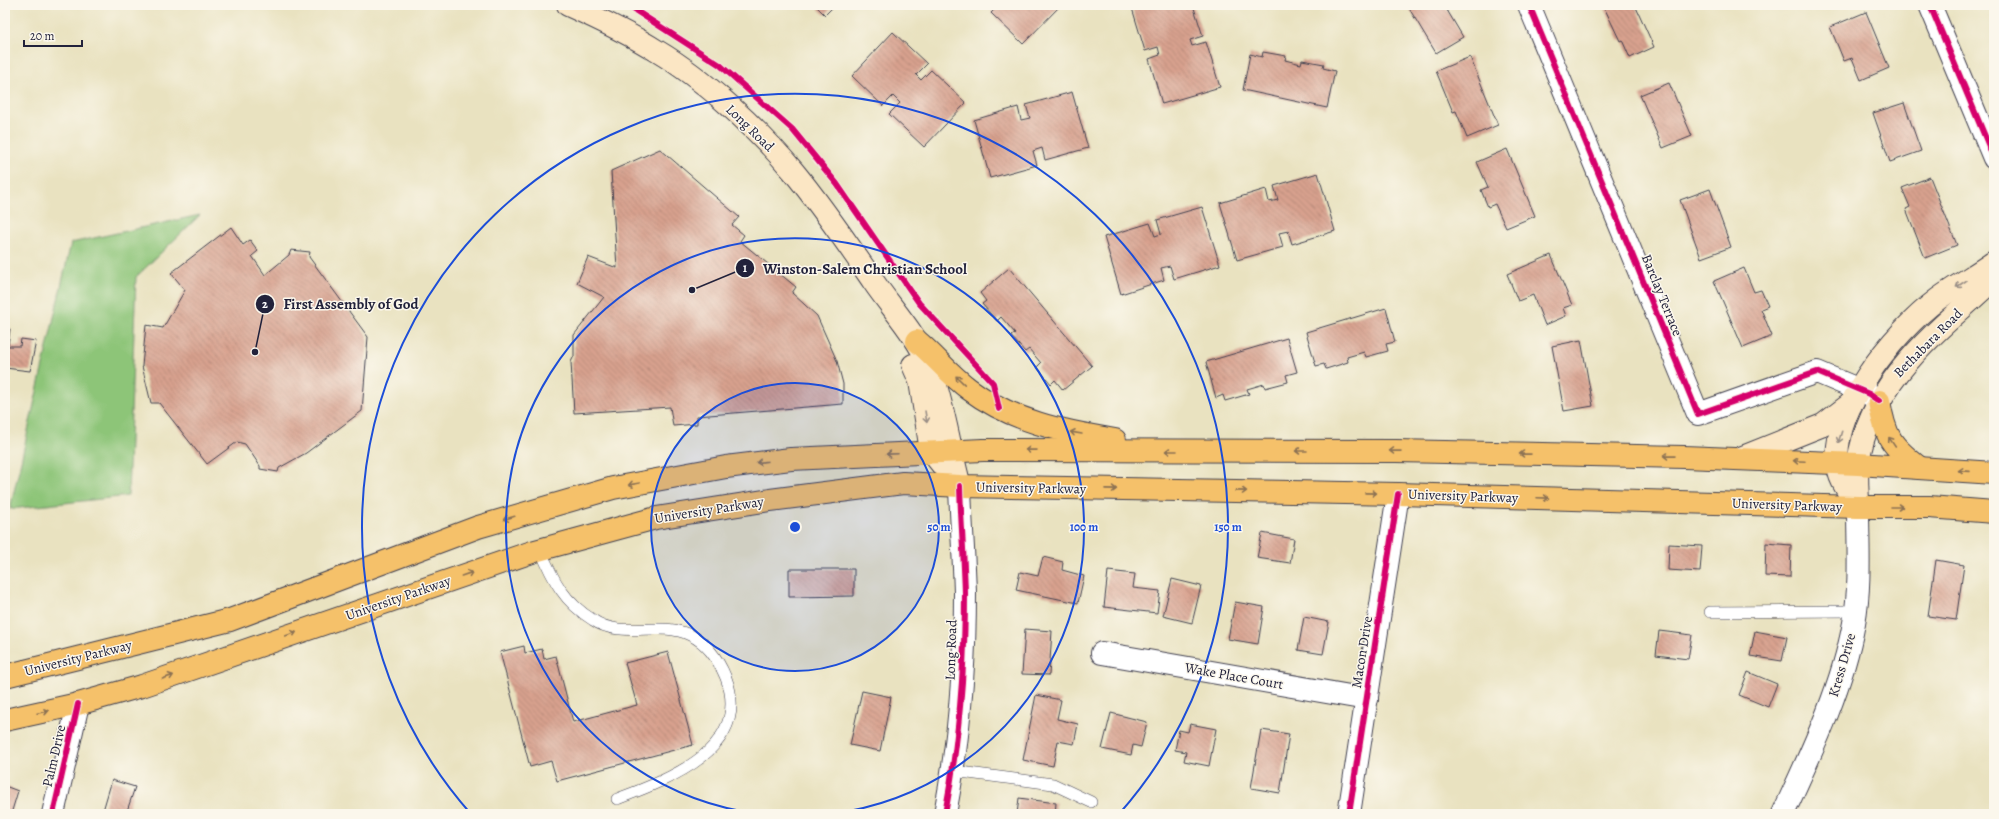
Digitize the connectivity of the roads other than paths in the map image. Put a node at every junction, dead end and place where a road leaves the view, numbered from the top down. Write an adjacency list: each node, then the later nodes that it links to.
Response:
1 (568, 5): 7 (main road, Long Road)
2 (1529, 5): 9 (street, Barclay Terrace)
3 (1930, 5): 4 (street)
4 (1994, 158)
5 (1994, 262): 9 (main road, Bethabara Road, one-way to 9)
6 (1994, 279): 10 (main road, Bethabara Road)
7 (888, 301): 8 (main road, Long Road); 11 (main road, Long Road, one-way to 11)
8 (917, 341): 11 (main road, Long Road); 12 (main road, one-way to 8)
9 (1856, 395): 10 (street, Barclay Terrace); 13 (main road); 14 (main road, Bethabara Road, one-way to 14)
10 (1879, 401): 14 (main road, Bethabara Road); 15 (main road, one-way to 10)
11 (941, 451): 12 (main road, University Parkway, one-way to 11); 17 (main road); 25 (main road, University Parkway, one-way to 25)
12 (1140, 451): 13 (main road, University Parkway, one-way to 12)
13 (1738, 459): 14 (main road, University Parkway, one-way to 13)
14 (1848, 464): 15 (main road, University Parkway); 19 (main road, Bethabara Road)
15 (1920, 468): 16 (main road, University Parkway, one-way to 15)
16 (1994, 473)
17 (960, 486): 18 (main road, University Parkway, one-way to 18); 21 (main road, University Parkway); 29 (street, Long Road)
18 (1398, 494): 19 (main road, University Parkway, one-way to 19); 26 (street, Macon Drive)
19 (1858, 507): 20 (main road, University Parkway, one-way to 20); 22 (street, Kress Drive)
20 (1994, 512)
21 (540, 549): 27 (main road, University Parkway, one-way to 21); 30 (lane)
22 (1855, 611): 23 (lane); 35 (street, Kress Drive)
23 (1710, 612)
24 (1102, 653): 26 (street, Wake Place Court)
25 (5, 676)
26 (1367, 699): 34 (street, Macon Drive)
27 (78, 704): 28 (main road, University Parkway, one-way to 27); 32 (street, Palm Drive)
28 (5, 720)
29 (953, 771): 31 (lane); 33 (street, Long Road)
30 (617, 799)
31 (1091, 802)
32 (53, 814)
33 (945, 814)
34 (1349, 814)
35 (1784, 814)

